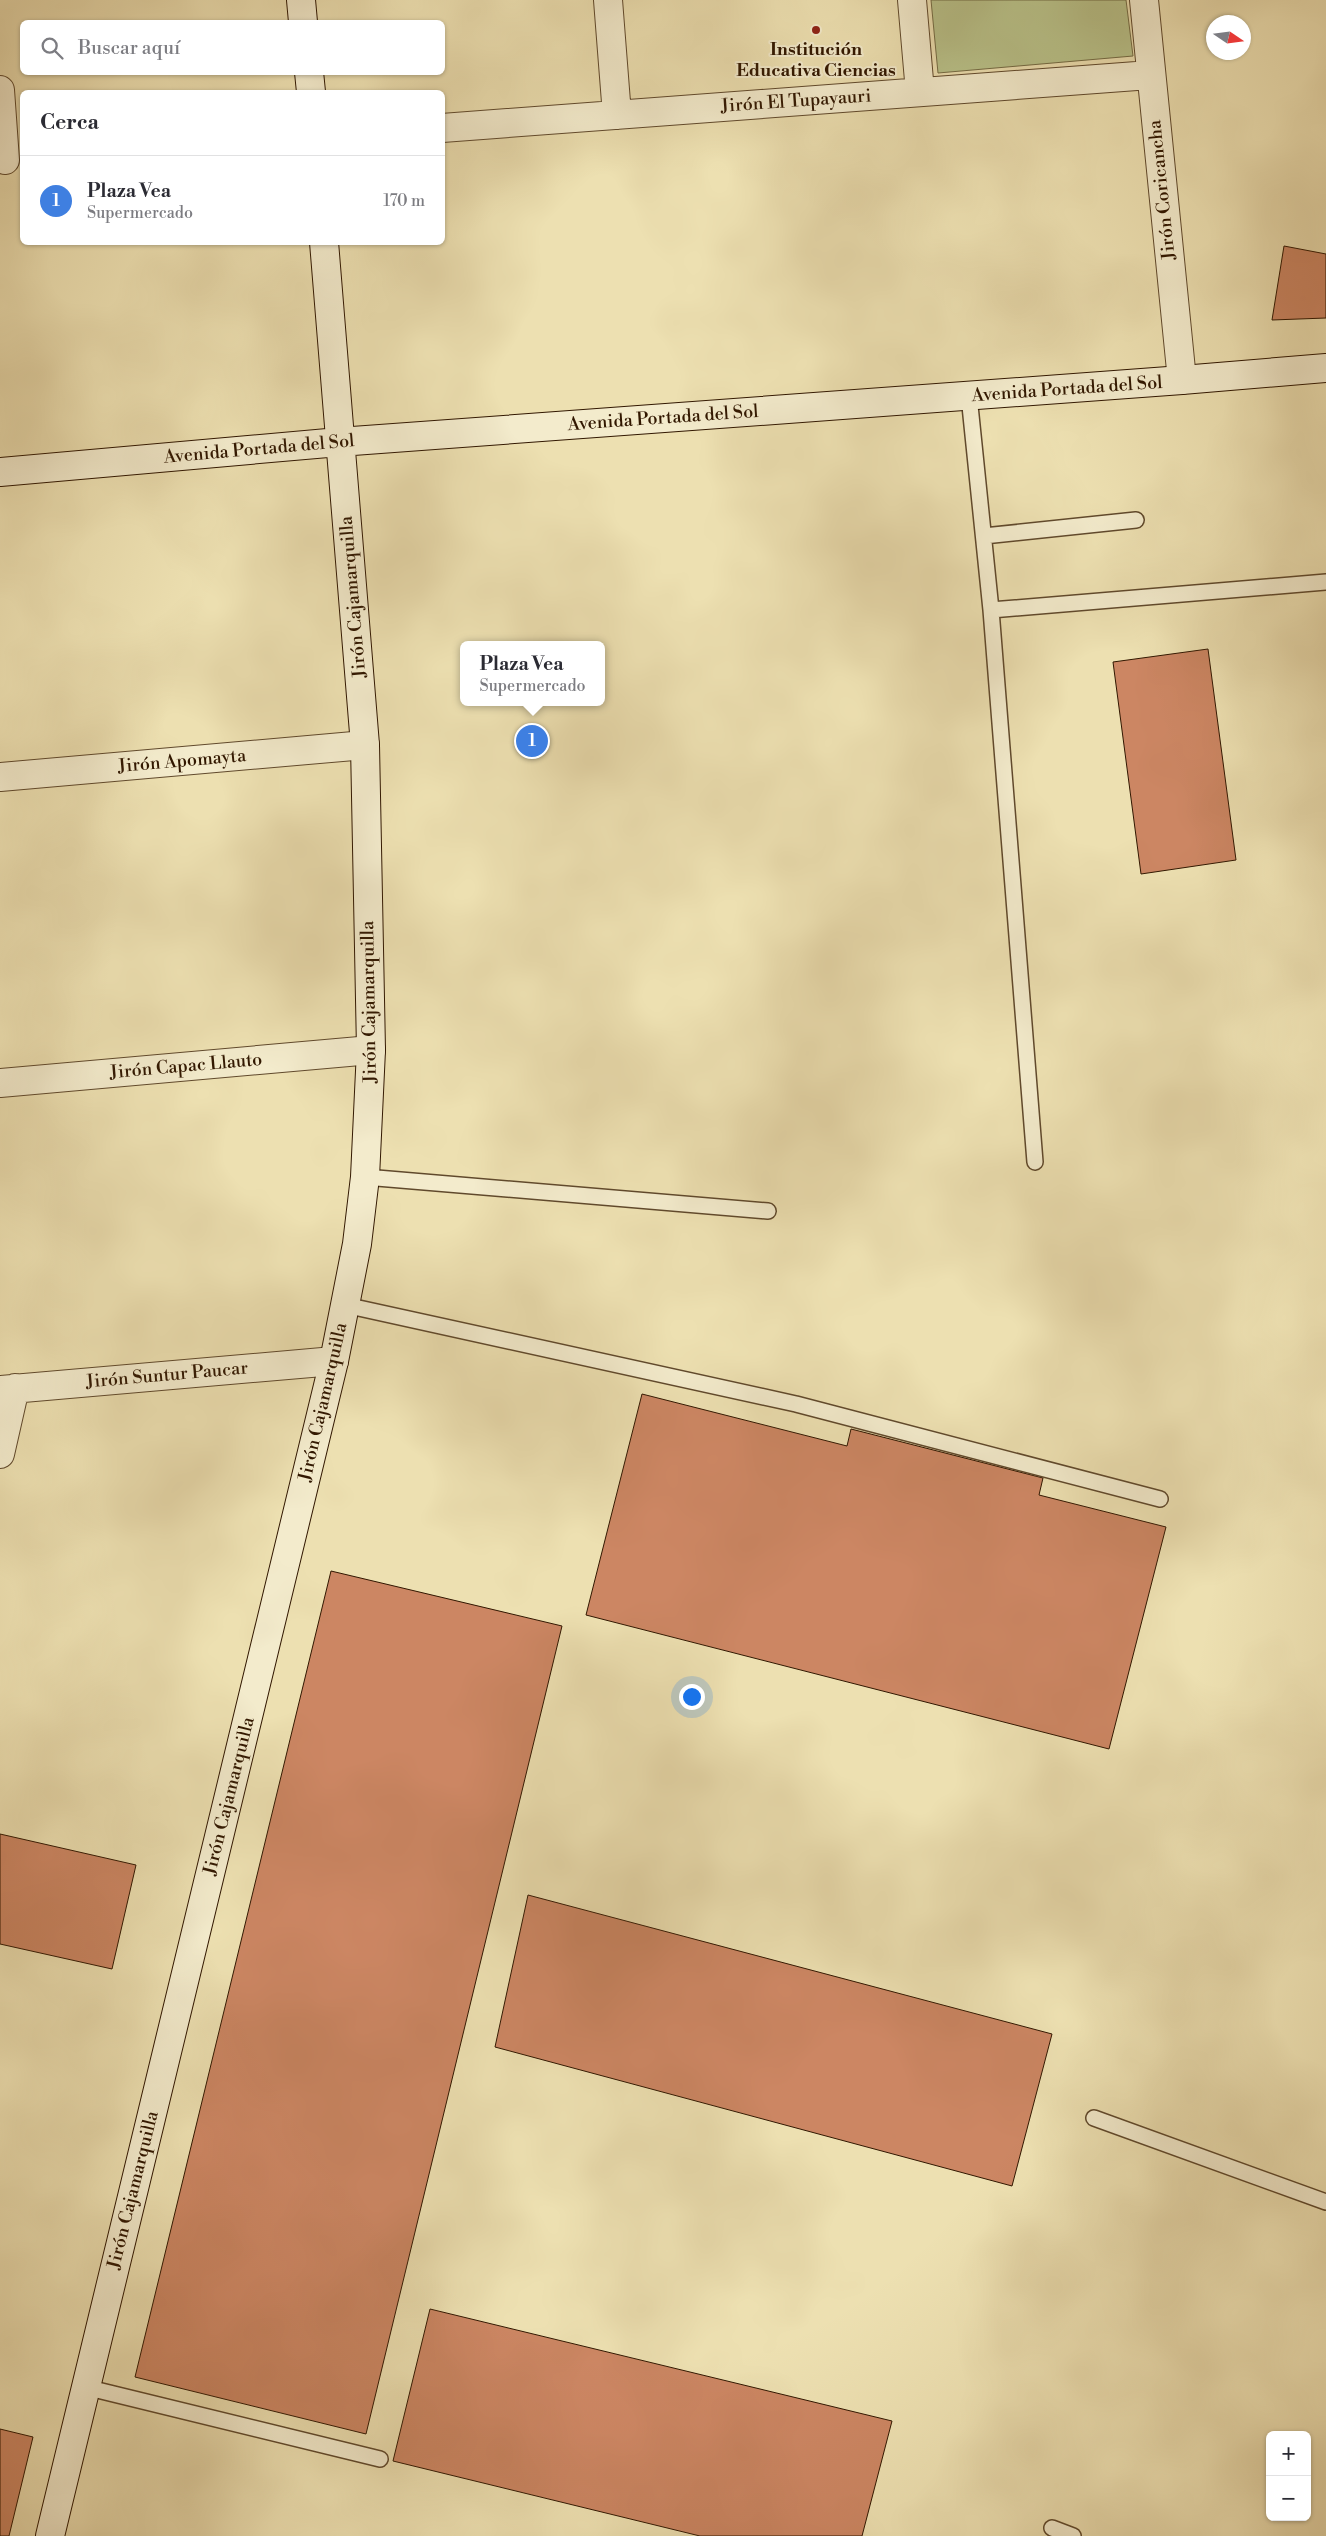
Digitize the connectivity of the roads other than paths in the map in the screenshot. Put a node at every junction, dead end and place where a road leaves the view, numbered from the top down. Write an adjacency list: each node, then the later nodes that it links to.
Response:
1 (301, 0): 5 (street)
2 (608, 0): 11 (street)
3 (912, 0): 10 (street)
4 (1144, 0): 7 (street, Jirón Coricancha)
5 (303, 20)
6 (309, 75): 9 (street)
7 (1150, 75): 10 (street, Jirón El Tupayauri); 16 (street, Jirón Coricancha)
8 (0, 90): 13 (street)
9 (311, 90)
10 (920, 92): 11 (street, Jirón El Tupayauri)
11 (617, 115): 12 (street, Jirón El Tupayauri)
12 (445, 128)
13 (9, 160)
14 (324, 245): 18 (street, Jirón Cajamarquilla)
15 (1326, 368): 16 (street, Avenida Portada del Sol)
16 (1182, 380): 17 (street, Avenida Portada del Sol)
17 (969, 396): 18 (street, Avenida Portada del Sol); 21 (lane)
18 (339, 442): 19 (street, Avenida Portada del Sol); 24 (street, Jirón Cajamarquilla)
19 (0, 472)
20 (1136, 520): 21 (lane)
21 (984, 536): 23 (lane)
22 (1326, 582): 23 (lane)
23 (991, 610): 28 (lane)
24 (365, 745): 25 (street, Jirón Apomayta); 26 (street, Jirón Cajamarquilla)
25 (0, 777)
26 (372, 1050): 27 (street, Jirón Capac Llauto); 29 (street, Jirón Cajamarquilla)
27 (0, 1083)
28 (1035, 1162)
29 (365, 1177): 30 (lane); 31 (street, Jirón Cajamarquilla)
30 (768, 1211)
31 (345, 1305): 32 (street, Jirón Cajamarquilla); 35 (lane)
32 (334, 1361): 33 (street, Jirón Suntur Paucar); 38 (street, Jirón Cajamarquilla)
33 (8, 1389): 34 (street)
34 (0, 1454)
35 (1160, 1499)
36 (1094, 2118): 37 (lane)
37 (1326, 2202)
38 (85, 2387): 39 (lane); 41 (street, Jirón Cajamarquilla)
39 (380, 2459)
40 (1052, 2528): 42 (lane)
41 (50, 2536)
42 (1073, 2536)

